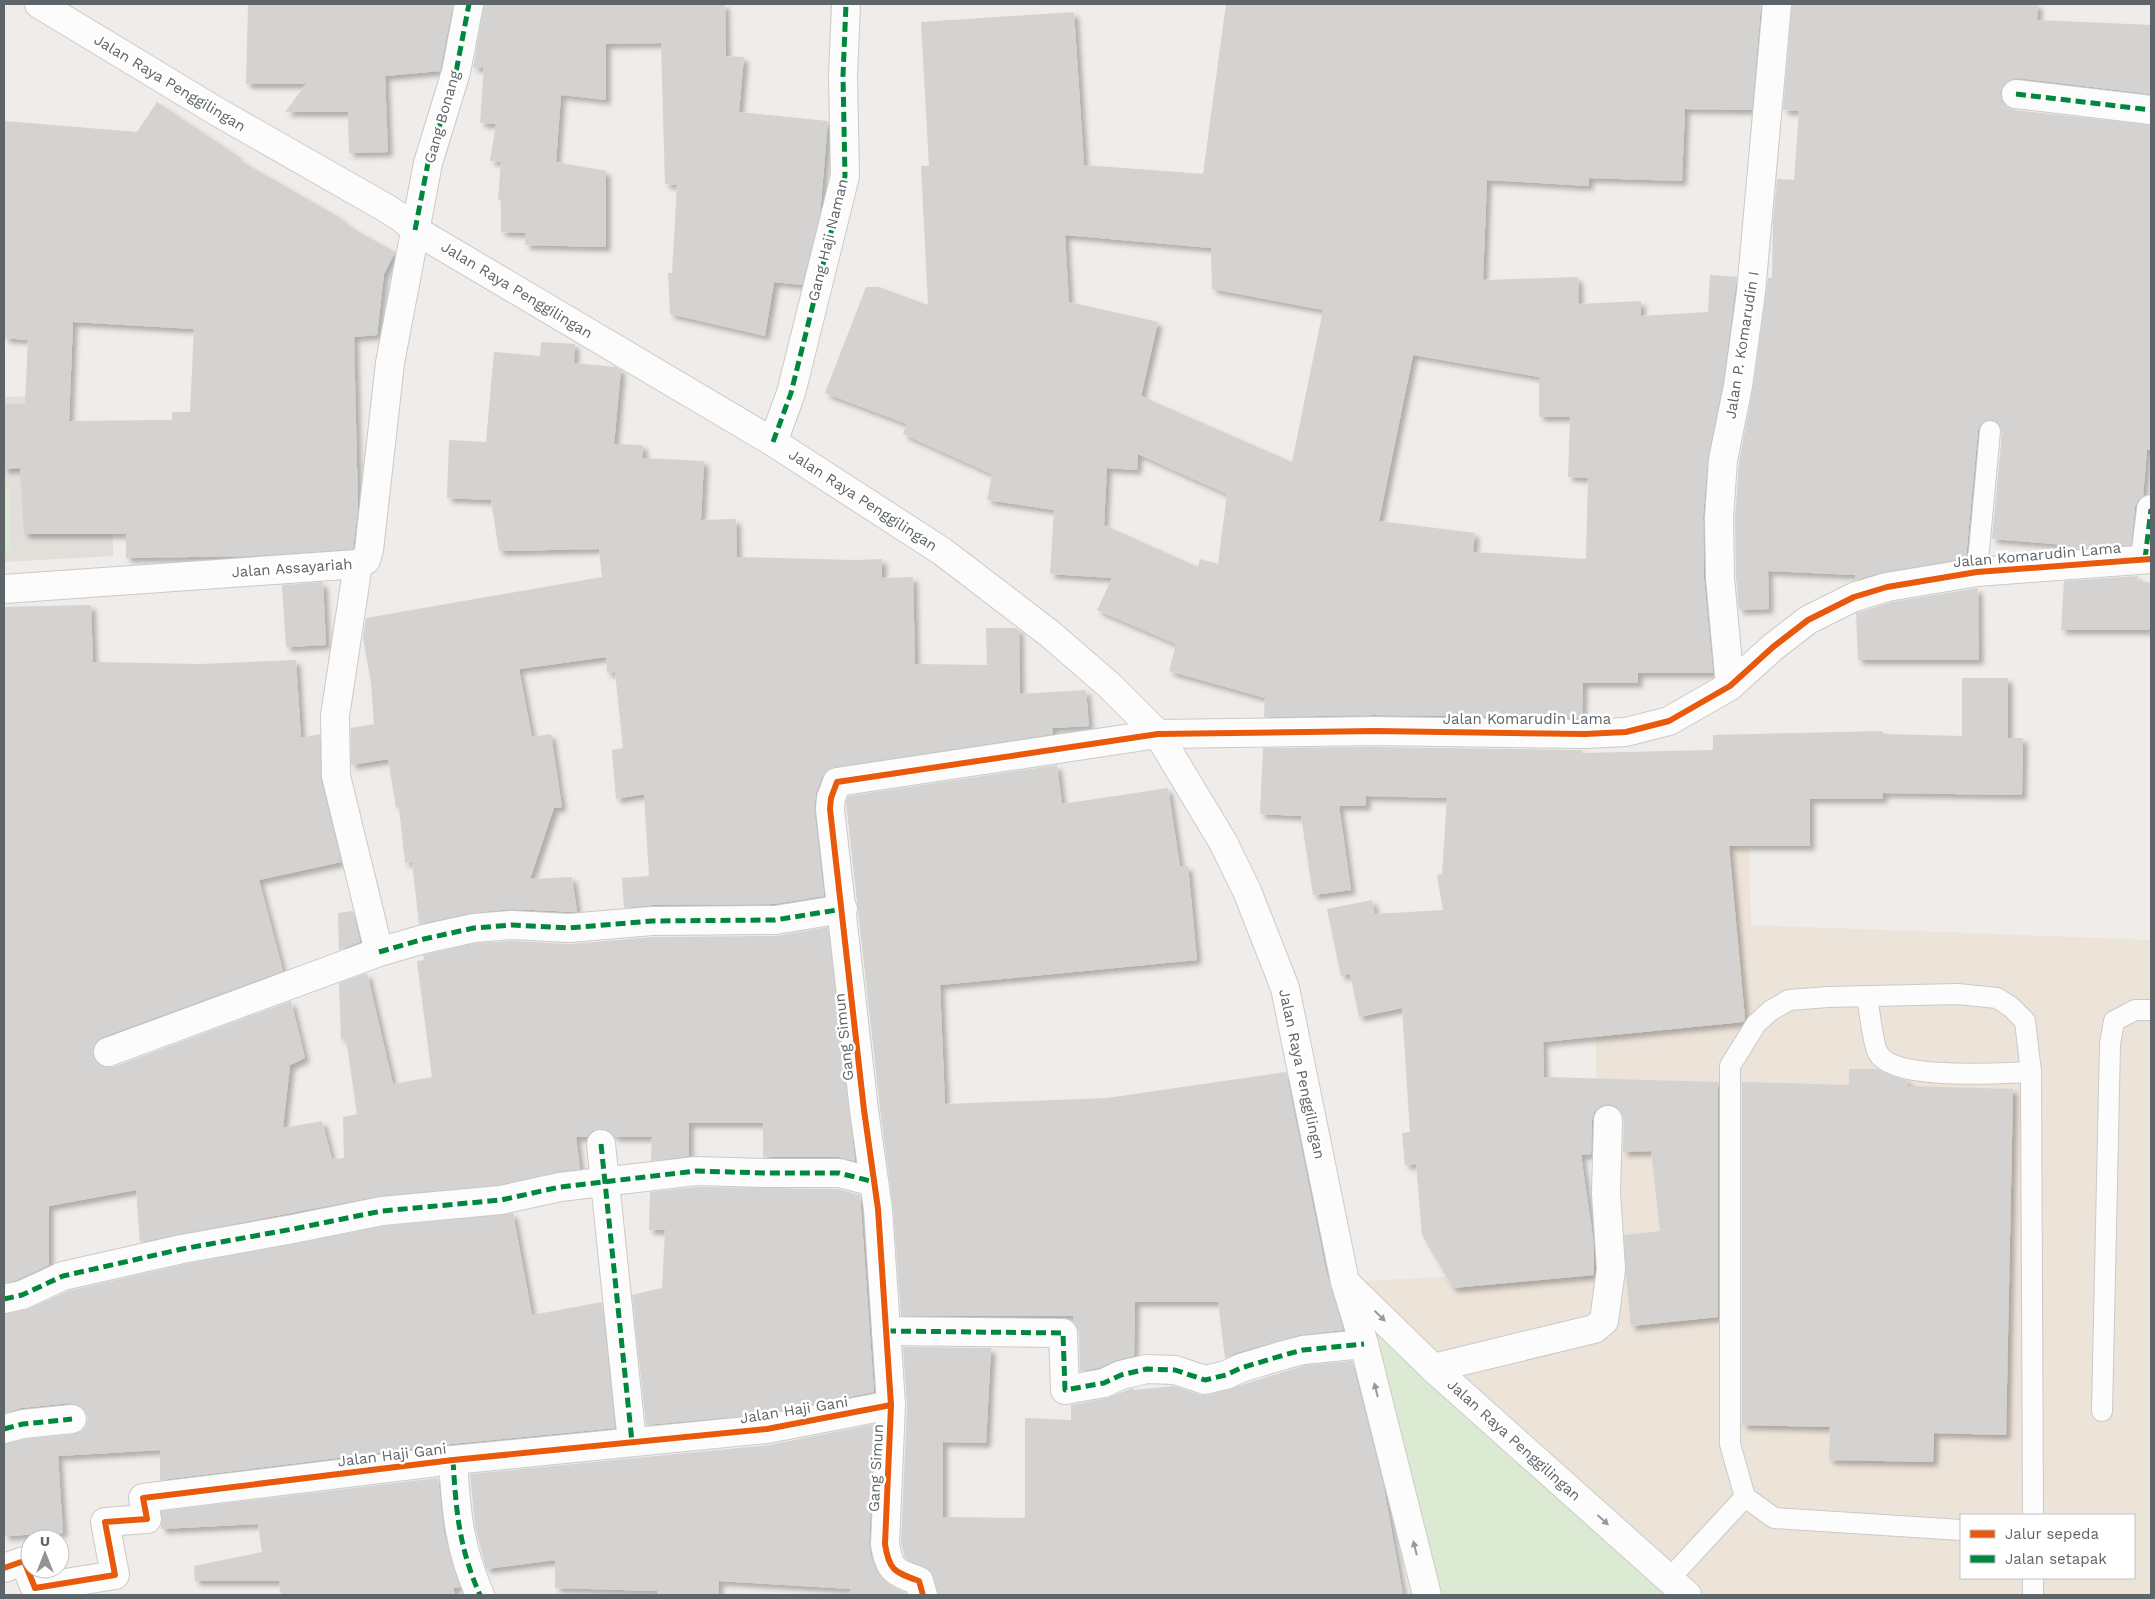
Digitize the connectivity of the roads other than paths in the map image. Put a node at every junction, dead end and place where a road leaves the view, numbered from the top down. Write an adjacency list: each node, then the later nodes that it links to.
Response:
1 (40, 4): 7 (street, Jalan Raya Penggilingan)
2 (469, 4): 7 (street, Gang Bonang)
3 (846, 4): 9 (street, Gang Haji Naman)
4 (1776, 4): 15 (street, Jalan P. Komarudin I)
5 (2016, 94): 6 (street)
6 (2151, 110)
7 (415, 230): 9 (street, Jalan Raya Penggilingan); 12 (street, Jalan Assayariah)
8 (1990, 431): 13 (lane)
9 (773, 442): 16 (street, Jalan Raya Penggilingan)
10 (2151, 509): 11 (street)
11 (2148, 558): 13 (street, Jalan Komarudin Lama)
12 (358, 564): 14 (street, Jalan Assayariah); 18 (street)
13 (1977, 572): 15 (street, Jalan Komarudin Lama)
14 (4, 588)
15 (1730, 686): 16 (street, Jalan Komarudin Lama)
16 (1158, 734): 17 (street, Gang Simun); 27 (street, Jalan Raya Penggilingan)
17 (843, 909): 18 (street); 26 (street, Gang Simun)
18 (379, 952): 21 (street)
19 (1867, 996): 22 (lane); 22 (lane); 38 (lane)
20 (2151, 1010): 33 (lane)
21 (108, 1052)
22 (2031, 1072): 39 (lane)
23 (1608, 1120): 31 (street)
24 (601, 1144): 25 (street)
25 (604, 1182): 26 (street); 28 (street); 36 (street)
26 (874, 1182): 29 (street, Gang Simun)
27 (1345, 1282): 30 (street, Jalan Raya Penggilingan); 31 (street, Jalan Raya Penggilingan, one-way to 31)
28 (4, 1298)
29 (886, 1331): 30 (street); 32 (street, Gang Simun)
30 (1364, 1344): 46 (street, Jalan Raya Penggilingan, one-way to 30)
31 (1433, 1368): 43 (street, Jalan Raya Penggilingan, one-way to 43)
32 (891, 1405): 36 (street, Jalan Haji Gani); 45 (street, Gang Simun)
33 (2102, 1411)
34 (72, 1420): 35 (street)
35 (4, 1429)
36 (632, 1442): 37 (street, Jalan Haji Gani)
37 (453, 1460): 41 (street, Jalan Haji Gani); 44 (street)
38 (1745, 1498): 40 (lane); 43 (lane)
39 (2033, 1514)
40 (1960, 1530)
41 (4, 1568)
42 (2033, 1579): 47 (lane)
43 (1678, 1587)
44 (480, 1595)
45 (923, 1595)
46 (1427, 1595)
47 (2033, 1595)

